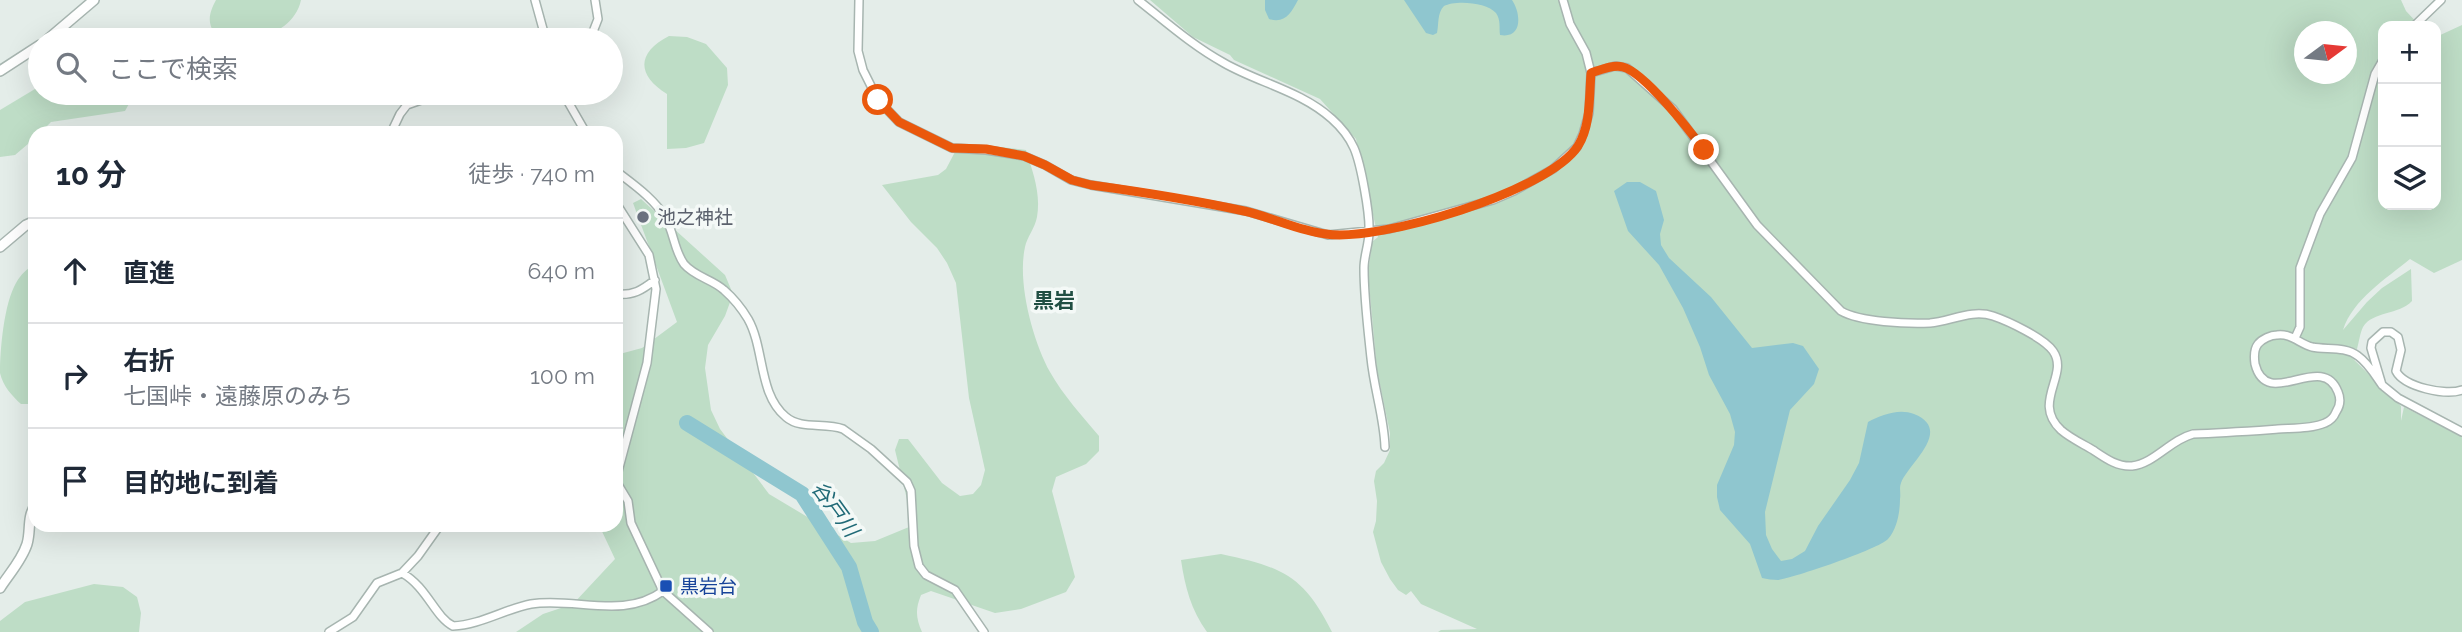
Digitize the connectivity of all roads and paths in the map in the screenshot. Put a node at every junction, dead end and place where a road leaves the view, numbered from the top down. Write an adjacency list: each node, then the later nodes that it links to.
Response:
1 (94, 0): 9 (street)
2 (535, 0): 10 (street)
3 (595, 0): 11 (street)
4 (859, 0): 23 (street)
5 (1139, 0): 23 (street)
6 (1563, 0): 15 (street)
7 (2441, 0): 8 (street)
8 (2419, 21)
9 (61, 28)
10 (542, 28)
11 (594, 28)
12 (28, 53): 14 (street)
13 (2378, 69): 27 (street)
14 (0, 71)
15 (1591, 73): 23 (street); 27 (street)
16 (407, 105): 18 (street)
17 (571, 105): 19 (street)
18 (394, 126)
19 (582, 126)
20 (623, 176): 41 (street)
21 (623, 214): 25 (street)
22 (28, 224): 24 (street)
23 (1369, 232): 31 (street)
24 (0, 247)
25 (655, 280): 26 (street); 32 (street)
26 (623, 295)
27 (2295, 338): 28 (street)
28 (2382, 385): 29 (street); 30 (street)
29 (2462, 390)
30 (2462, 432)
31 (1385, 447)
32 (623, 454)
33 (623, 492): 38 (street)
34 (29, 532): 37 (street)
35 (435, 532): 36 (street)
36 (402, 573): 38 (street); 39 (street)
37 (0, 588)
38 (663, 592): 40 (street)
39 (329, 632)
40 (709, 632)
41 (984, 632)

